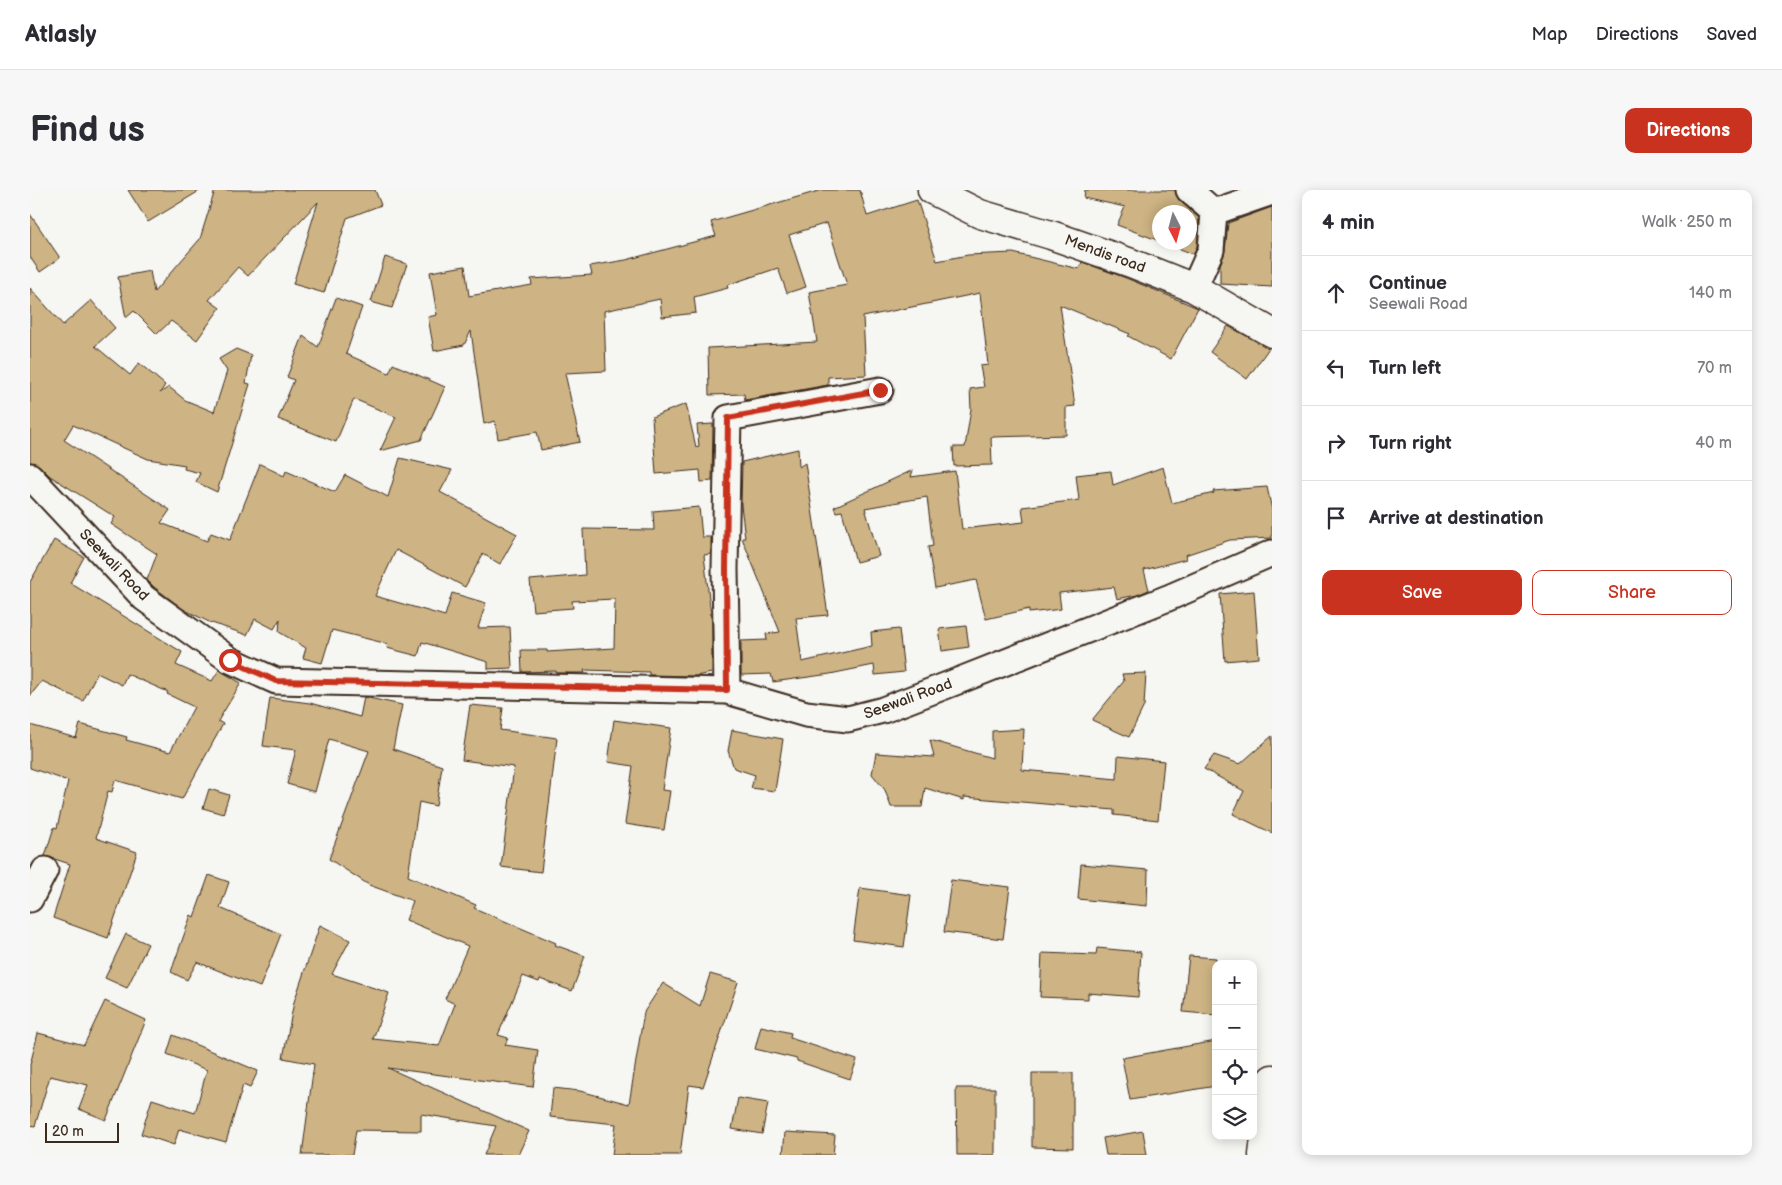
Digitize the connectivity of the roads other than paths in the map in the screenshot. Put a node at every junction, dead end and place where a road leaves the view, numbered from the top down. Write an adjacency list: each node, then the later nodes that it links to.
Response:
1 (932, 190): 5 (street, Mendis road)
2 (1189, 190): 4 (street)
3 (1272, 192): 4 (street)
4 (1214, 212): 5 (street)
5 (1194, 288): 6 (street, Mendis road)
6 (1272, 333)
7 (880, 390): 10 (street)
8 (30, 476): 10 (street, Seewali Road)
9 (1272, 553): 10 (street, Seewali Road)
10 (727, 690)
11 (45, 870): 12 (street)
12 (30, 898)
13 (1272, 1078): 14 (street)
14 (1263, 1155)

